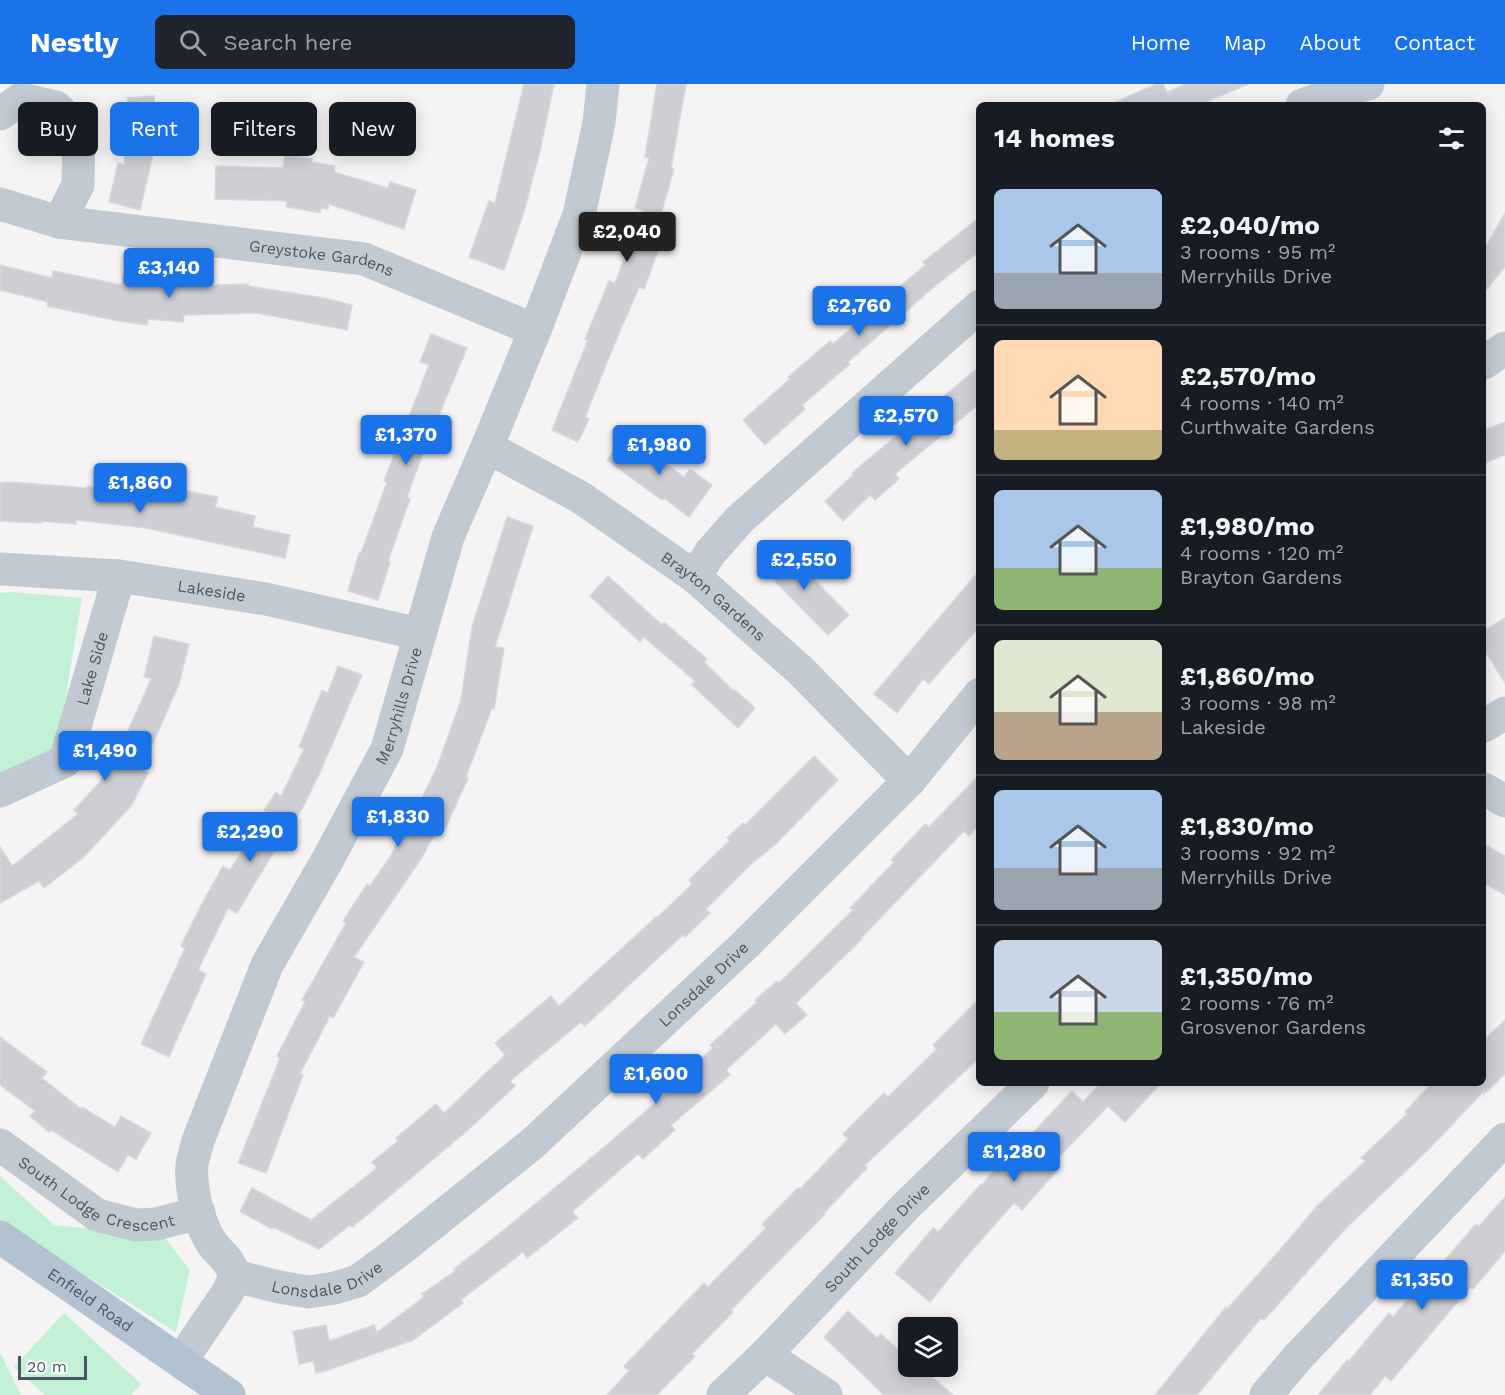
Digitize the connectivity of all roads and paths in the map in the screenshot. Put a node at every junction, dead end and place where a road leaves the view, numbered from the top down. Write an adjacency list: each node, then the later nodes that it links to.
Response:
1 (603, 84): 8 (street, Merryhills Drive)
2 (1368, 84): 3 (street)
3 (1310, 102)
4 (0, 114): 6 (street)
5 (0, 204): 6 (street, Greystoke Gardens)
6 (59, 222): 8 (street, Greystoke Gardens)
7 (976, 309): 14 (street)
8 (535, 330): 11 (street, Merryhills Drive)
9 (1505, 348): 10 (street)
10 (1486, 362)
11 (487, 447): 14 (street, Brayton Gardens); 15 (street, Merryhills Drive)
12 (0, 569): 13 (street, Lakeside)
13 (119, 576): 15 (street, Lakeside); 21 (street, Lake Side)
14 (695, 577): 19 (street, Brayton Gardens)
15 (420, 634): 26 (street, Merryhills Drive)
16 (976, 699): 19 (street, Lonsdale Drive)
17 (1505, 713): 18 (street)
18 (1486, 725)
19 (909, 781): 28 (street, Lonsdale Drive)
20 (1486, 790): 22 (street)
21 (0, 791)
22 (1505, 801)
23 (1030, 1086): 29 (street, South Lodge Drive)
24 (1505, 1139): 34 (street)
25 (0, 1145): 26 (street, South Lodge Crescent)
26 (199, 1213): 28 (street, Merryhills Drive)
27 (0, 1238): 30 (main road, Enfield Road)
28 (235, 1276): 30 (street)
29 (765, 1355): 32 (street, South Lodge Drive); 33 (street)
30 (181, 1361): 31 (main road, Enfield Road)
31 (229, 1395)
32 (723, 1395)
33 (826, 1395)
34 (1266, 1395)

